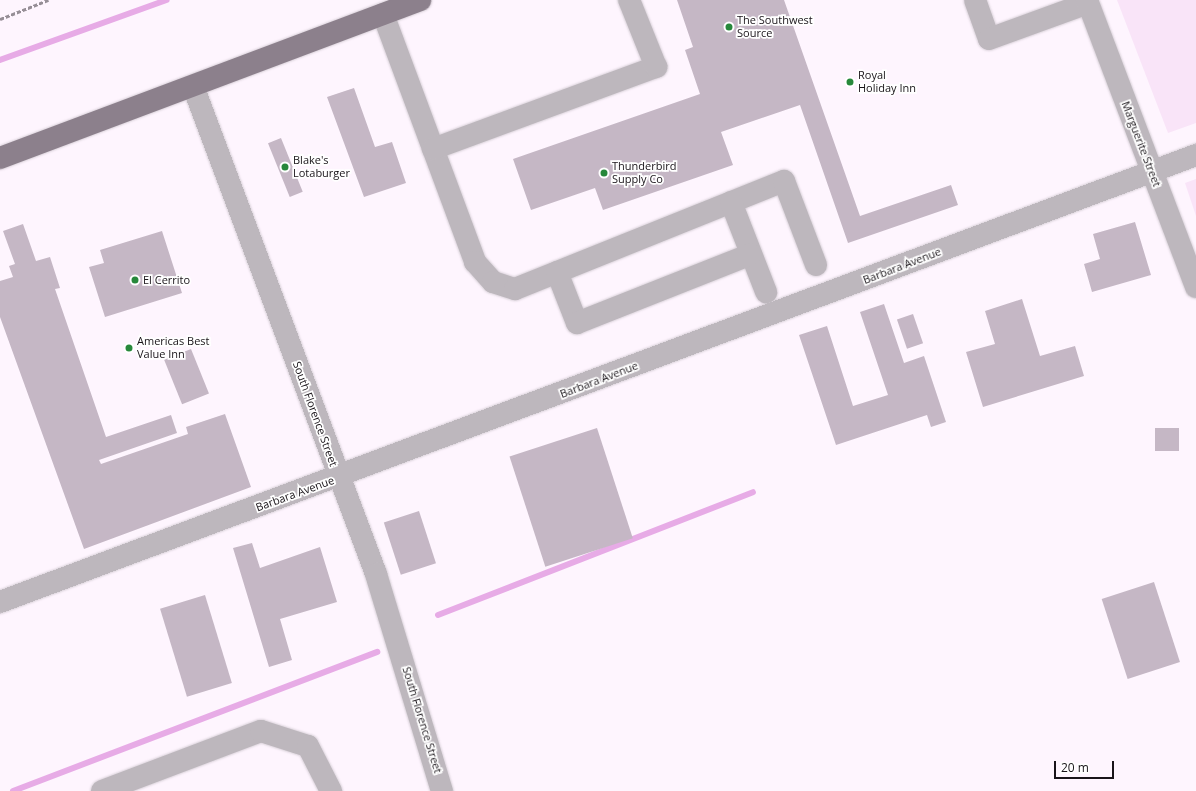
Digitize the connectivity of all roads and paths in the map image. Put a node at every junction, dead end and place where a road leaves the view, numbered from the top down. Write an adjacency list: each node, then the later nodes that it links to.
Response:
1 (48, 0): 7 (path)
2 (420, 0): 6 (main road)
3 (629, 0): 9 (street)
4 (976, 0): 5 (street)
5 (1087, 1): 12 (street, Marguerite Street)
6 (383, 14): 8 (main road); 9 (street)
7 (0, 19)
8 (193, 86): 11 (main road); 20 (street, South Florence Street)
9 (433, 149): 17 (street)
10 (1196, 155): 12 (street, Barbara Avenue)
11 (0, 158)
12 (1151, 171): 15 (street, Marguerite Street); 20 (street, Barbara Avenue)
13 (731, 202): 14 (street); 16 (street); 17 (street)
14 (751, 254): 17 (street); 19 (street)
15 (1190, 256): 18 (street, Marguerite Street)
16 (816, 265)
17 (557, 272)
18 (1196, 287)
19 (766, 292)
20 (339, 478): 21 (street, Barbara Avenue); 24 (street, South Florence Street)
21 (0, 602)
22 (102, 791): 23 (street)
23 (331, 791)
24 (442, 791)

